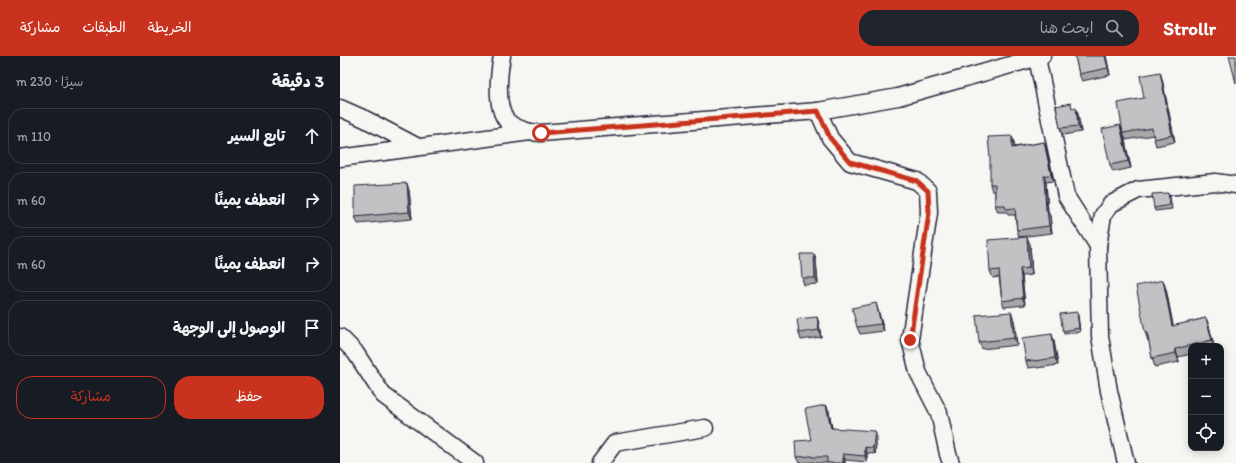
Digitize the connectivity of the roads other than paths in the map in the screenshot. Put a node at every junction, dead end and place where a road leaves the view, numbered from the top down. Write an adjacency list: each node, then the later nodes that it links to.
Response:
1 (502, 56): 6 (street)
2 (1039, 57): 3 (street); 10 (street)
3 (994, 63): 5 (street)
4 (340, 108): 7 (street)
5 (818, 111): 6 (street); 15 (street)
6 (530, 132): 7 (street)
7 (418, 147): 8 (street)
8 (340, 158)
9 (1236, 185): 10 (street)
10 (1098, 246): 16 (street)
11 (340, 337): 13 (street)
12 (706, 428): 14 (street)
13 (475, 463)
14 (600, 463)
15 (951, 463)
16 (1126, 463)

